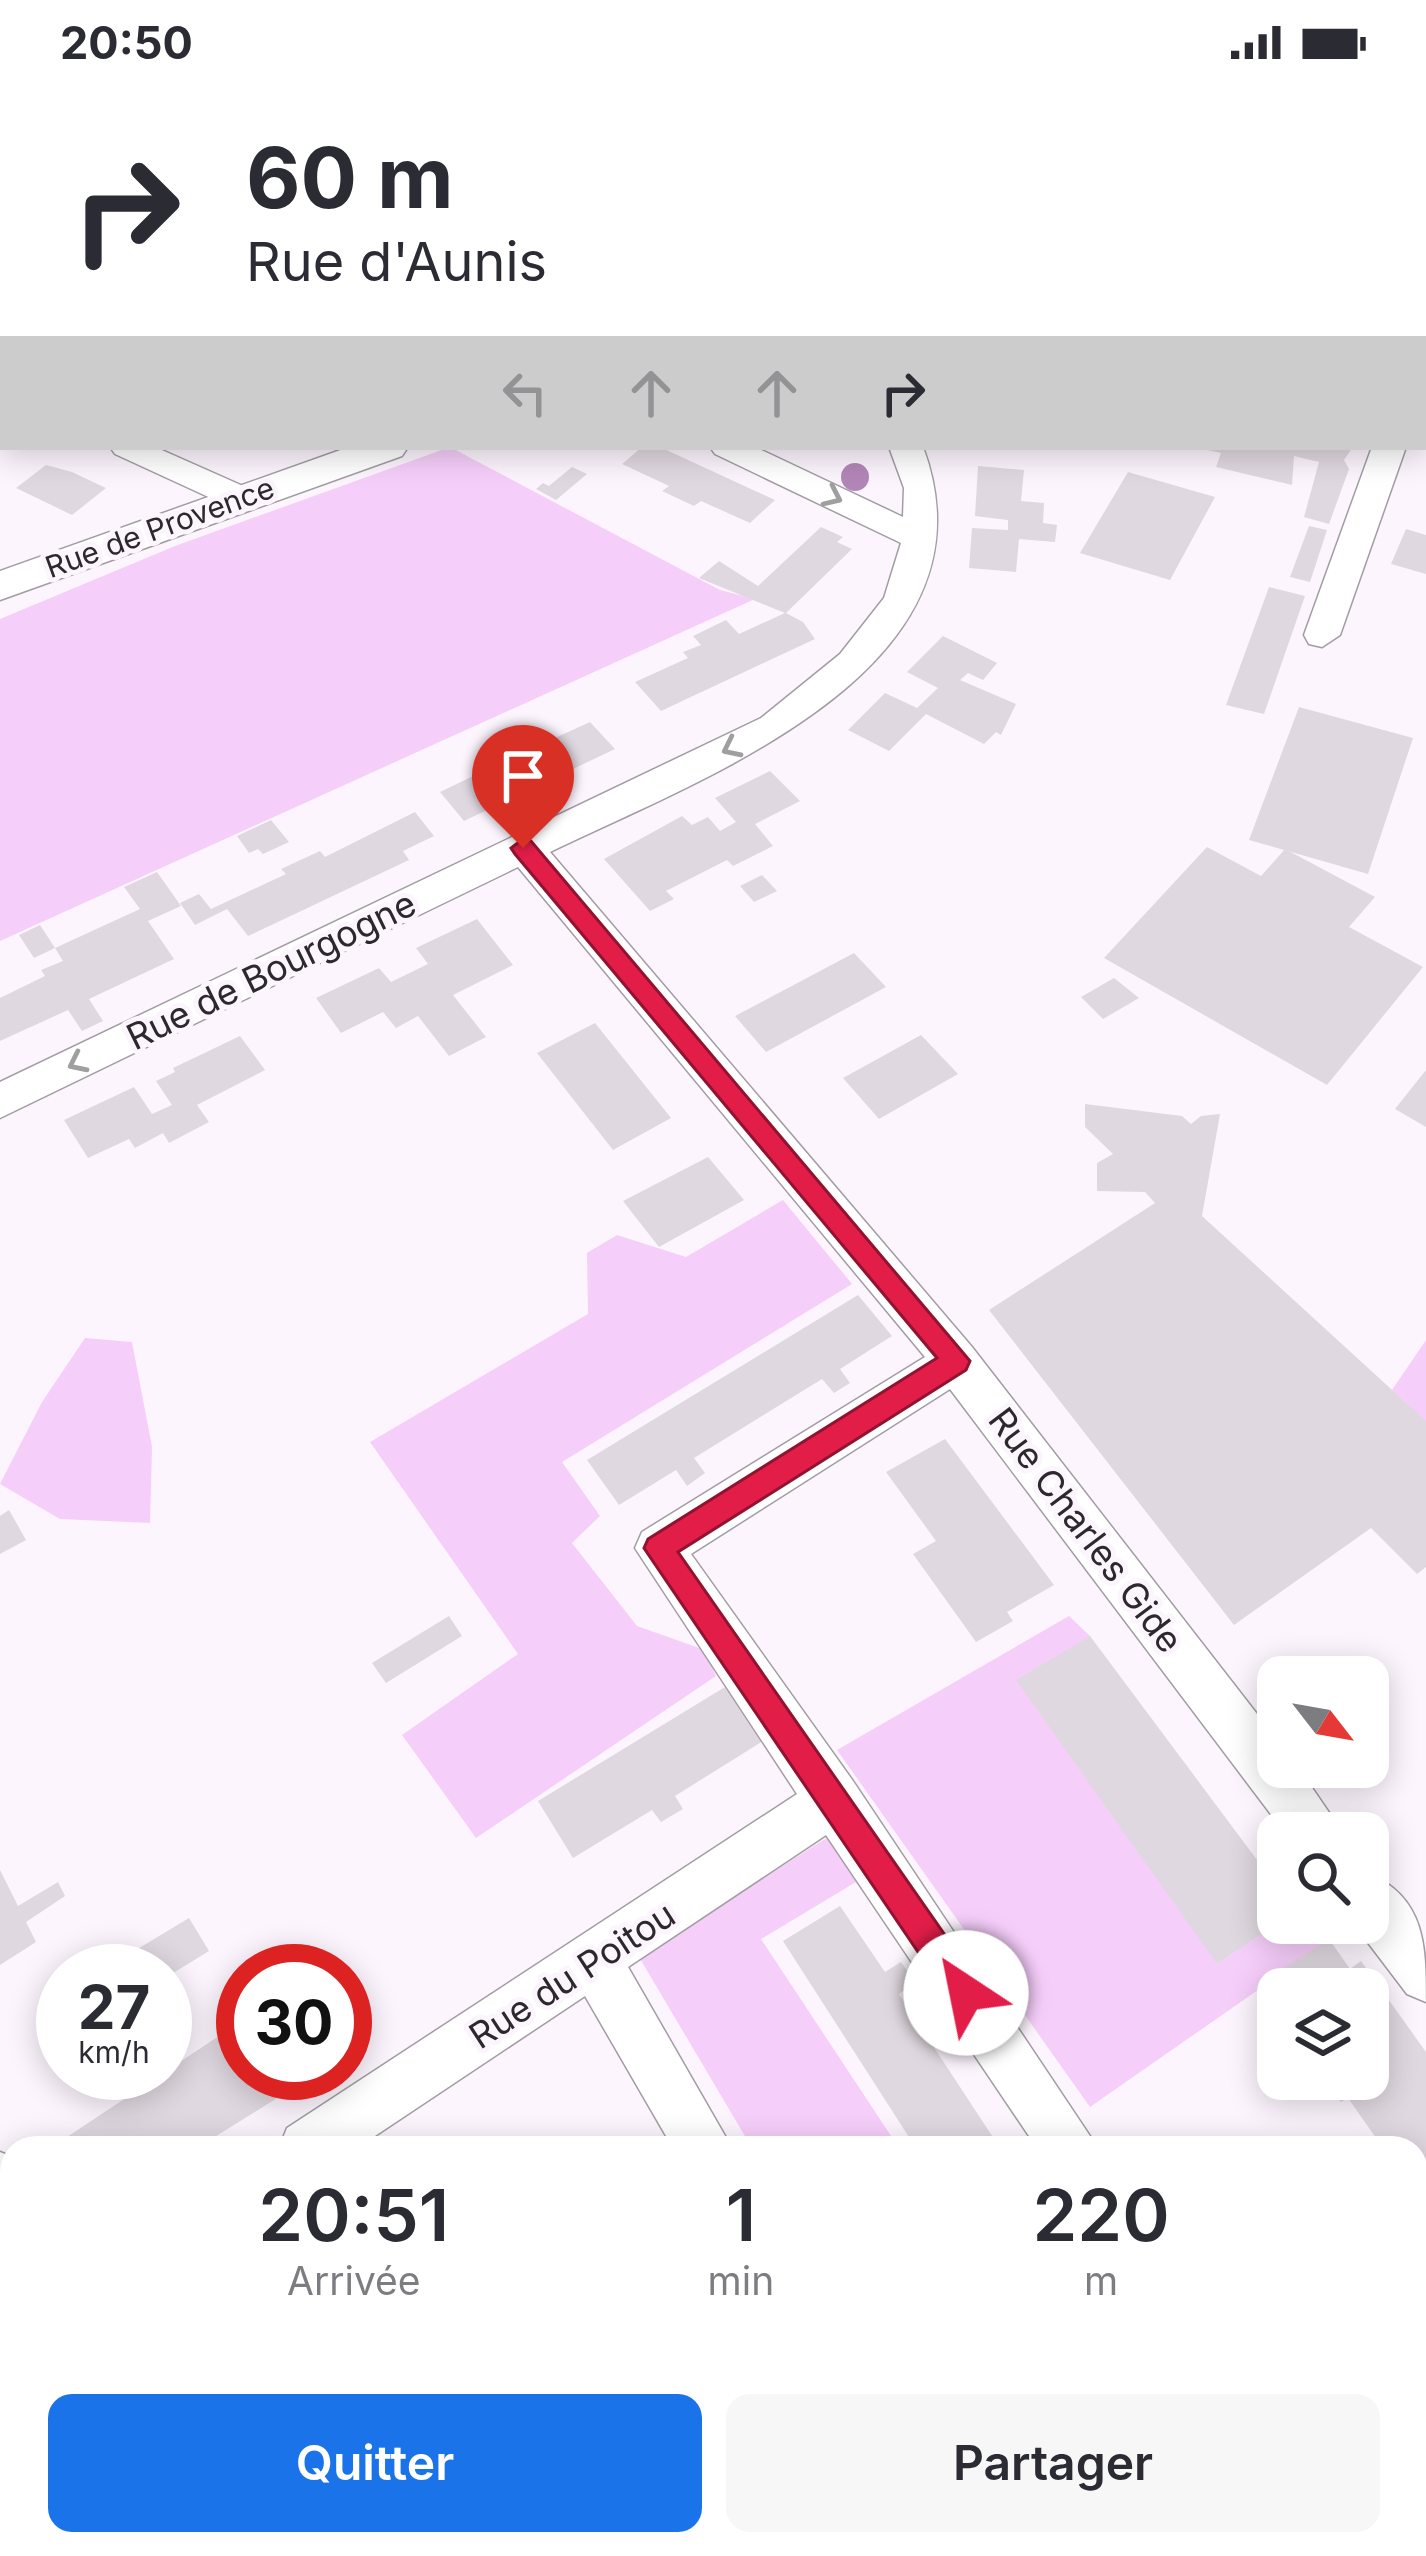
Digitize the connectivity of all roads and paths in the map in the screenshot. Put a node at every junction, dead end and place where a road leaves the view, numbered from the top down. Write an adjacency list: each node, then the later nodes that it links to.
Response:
1 (134, 450): 6 (street)
2 (379, 450): 6 (street, Rue de Provence)
3 (733, 450): 7 (street, one-way to 7)
4 (907, 450): 7 (street, Rue de Bourgogne)
5 (1389, 450): 9 (street)
6 (240, 498): 8 (street, Rue de Provence)
7 (920, 538): 10 (street, Rue de Bourgogne, one-way to 10)
8 (0, 586)
9 (1322, 635)
10 (523, 848): 11 (street, Rue de Bourgogne, one-way to 11); 12 (street, Rue Charles Gide)
11 (0, 1101)
12 (956, 1361): 13 (street); 14 (street, Rue Charles Gide)
13 (835, 1799): 16 (street, Rue du Poitou); 20 (street)
14 (1301, 1812)
15 (1389, 1927): 17 (street)
16 (595, 1962): 18 (street, Rue du Poitou); 19 (street)
17 (1426, 1975)
18 (326, 2136)
19 (697, 2136)
20 (1062, 2136)

